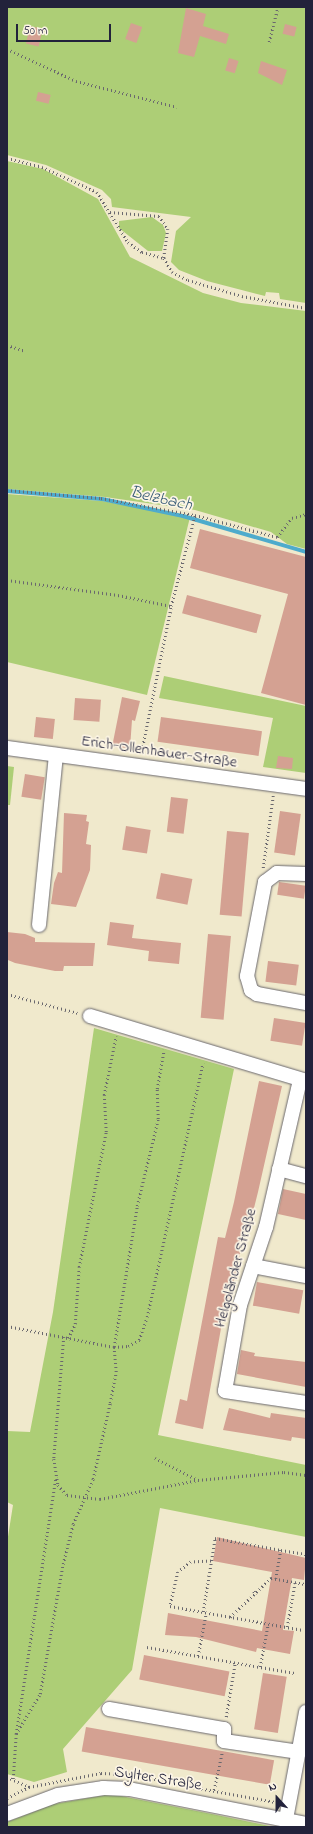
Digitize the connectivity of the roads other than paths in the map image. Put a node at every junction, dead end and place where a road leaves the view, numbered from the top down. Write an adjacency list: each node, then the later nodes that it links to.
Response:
1 (7, 748): 2 (street, Erich-Ollenhauer-Straße)
2 (56, 755): 3 (street, Erich-Ollenhauer-Straße); 5 (street)
3 (306, 789)
4 (306, 874): 6 (street)
5 (40, 925)
6 (306, 1003)
7 (90, 1016): 8 (street)
8 (303, 1081): 9 (street, Helgoländer Straße)
9 (279, 1170): 10 (street); 11 (street, Helgoländer Straße)
10 (306, 1176)
11 (253, 1266): 12 (street); 13 (street, Helgoländer Straße)
12 (306, 1276)
13 (306, 1403)
14 (109, 1710): 16 (street)
15 (306, 1712): 16 (street)
16 (299, 1752): 18 (street)
17 (7, 1814): 18 (street, Sylter Straße)
18 (286, 1819): 19 (street, Sylter Straße)
19 (306, 1824)

